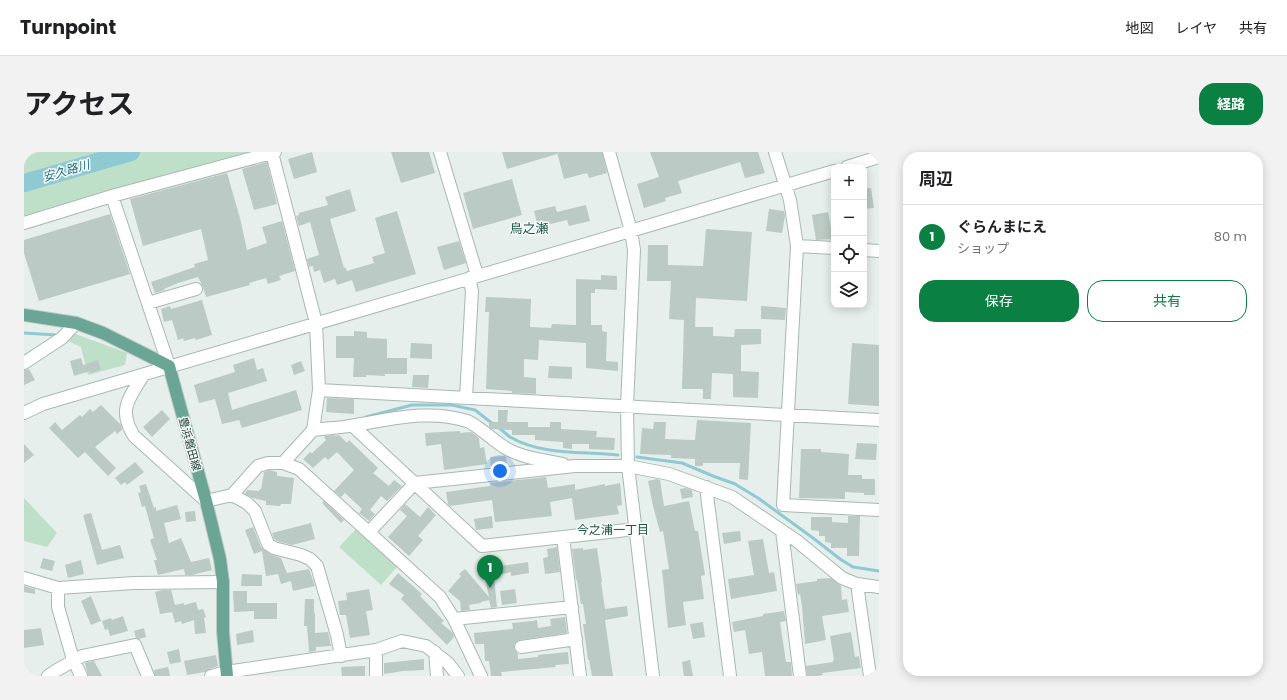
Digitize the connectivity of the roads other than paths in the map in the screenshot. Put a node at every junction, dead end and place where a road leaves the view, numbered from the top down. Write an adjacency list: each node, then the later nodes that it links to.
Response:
1 (440, 152): 16 (street)
2 (609, 152): 11 (street)
3 (775, 152): 8 (street)
4 (274, 153): 9 (street); 21 (street)
5 (879, 157): 6 (street)
6 (857, 164)
7 (831, 172): 8 (street)
8 (785, 186): 11 (street); 12 (street)
9 (112, 196): 10 (street); 18 (street)
10 (24, 223)
11 (631, 231): 16 (street); 27 (street)
12 (797, 246): 13 (street); 29 (street)
13 (831, 248)
14 (867, 250): 15 (street)
15 (879, 251)
16 (473, 276): 21 (street); 26 (street)
17 (196, 289): 18 (street)
18 (148, 303): 23 (street)
19 (24, 315): 20 (main road)
20 (76, 323): 22 (street); 23 (main road)
21 (316, 323): 23 (street); 25 (street)
22 (24, 363)
23 (169, 366): 24 (street); 39 (main road, 豊浜磐田線)
24 (144, 374): 28 (street); 39 (street)
25 (319, 390): 26 (street); 32 (street)
26 (466, 398): 27 (street)
27 (627, 406): 29 (street); 35 (street)
28 (24, 413)
29 (788, 415): 30 (street); 40 (street)
30 (879, 420)
31 (353, 426): 32 (street); 34 (street); 36 (street)
32 (313, 430): 33 (street)
33 (283, 463): 38 (street); 43 (street)
34 (575, 466): 35 (street); 36 (street)
35 (628, 466): 37 (street); 41 (street)
36 (415, 483): 43 (street); 44 (street)
37 (706, 487): 42 (street); 69 (street)
38 (232, 495): 39 (street); 56 (street)
39 (206, 501): 46 (main road, 豊浜磐田線)
40 (879, 510)
41 (636, 529): 44 (street); 68 (street)
42 (782, 531): 47 (street); 70 (street)
43 (369, 532): 51 (street)
44 (563, 537): 50 (street)
45 (24, 578): 49 (street)
46 (223, 582): 49 (street); 58 (main road, 豊浜磐田線)
47 (857, 584): 48 (street); 71 (street)
48 (879, 587)
49 (58, 588): 57 (street)
50 (572, 607): 51 (street); 52 (street)
51 (454, 619): 66 (street)
52 (576, 639): 53 (street); 67 (street)
53 (521, 647)
54 (376, 650): 55 (street); 56 (street); 63 (street)
55 (435, 652): 64 (street); 65 (street)
56 (340, 656): 58 (street)
57 (74, 660): 59 (street); 60 (street); 61 (street)
58 (226, 674): 62 (street)
59 (48, 676)
60 (81, 676)
61 (148, 676)
62 (211, 676)
63 (376, 676)
64 (438, 676)
65 (458, 676)
66 (481, 676)
67 (580, 676)
68 (653, 676)
69 (730, 676)
70 (800, 676)
71 (870, 676)

